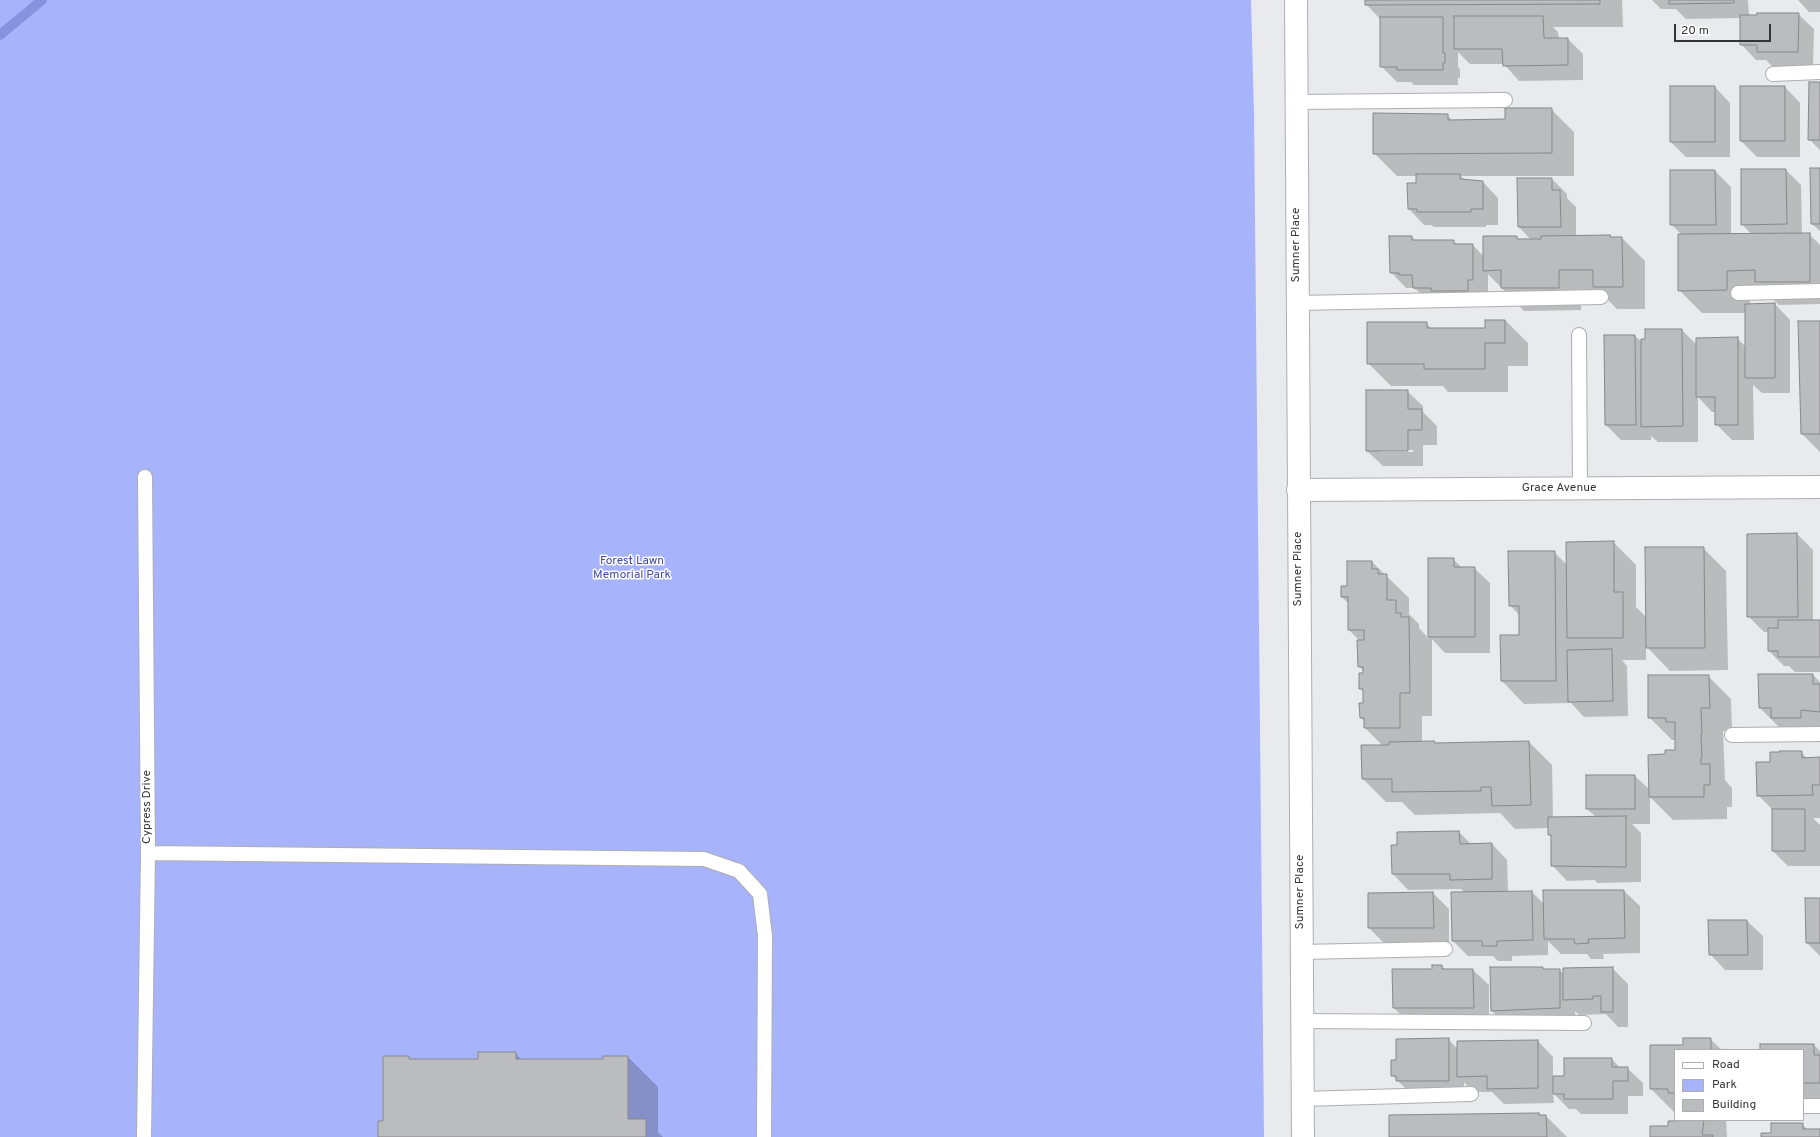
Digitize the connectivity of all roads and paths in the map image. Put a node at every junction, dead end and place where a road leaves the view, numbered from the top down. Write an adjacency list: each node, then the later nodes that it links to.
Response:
1 (1296, 0): 5 (street, Sumner Place)
2 (1820, 72): 3 (lane)
3 (1774, 74)
4 (1505, 100): 5 (lane)
5 (1296, 102): 9 (street, Sumner Place)
6 (1820, 291): 7 (lane)
7 (1738, 293)
8 (1601, 297): 9 (lane)
9 (1297, 303): 14 (street, Sumner Place)
10 (1579, 335): 13 (lane)
11 (145, 477): 17 (lane, Cypress Drive)
12 (1820, 487): 13 (street, Grace Avenue)
13 (1580, 488): 14 (street, Grace Avenue)
14 (1298, 490): 19 (street, Sumner Place)
15 (1820, 734): 16 (lane)
16 (1732, 735)
17 (148, 853): 26 (lane, Cypress Drive); 27 (lane)
18 (1445, 949): 19 (lane)
19 (1301, 952): 20 (street, Sumner Place)
20 (1302, 1021): 21 (lane); 23 (street, Sumner Place)
21 (1584, 1023)
22 (1471, 1094): 23 (lane)
23 (1303, 1099): 28 (street, Sumner Place)
24 (1804, 1106): 25 (lane)
25 (1820, 1106)
26 (144, 1137)
27 (764, 1137)
28 (1303, 1137)

